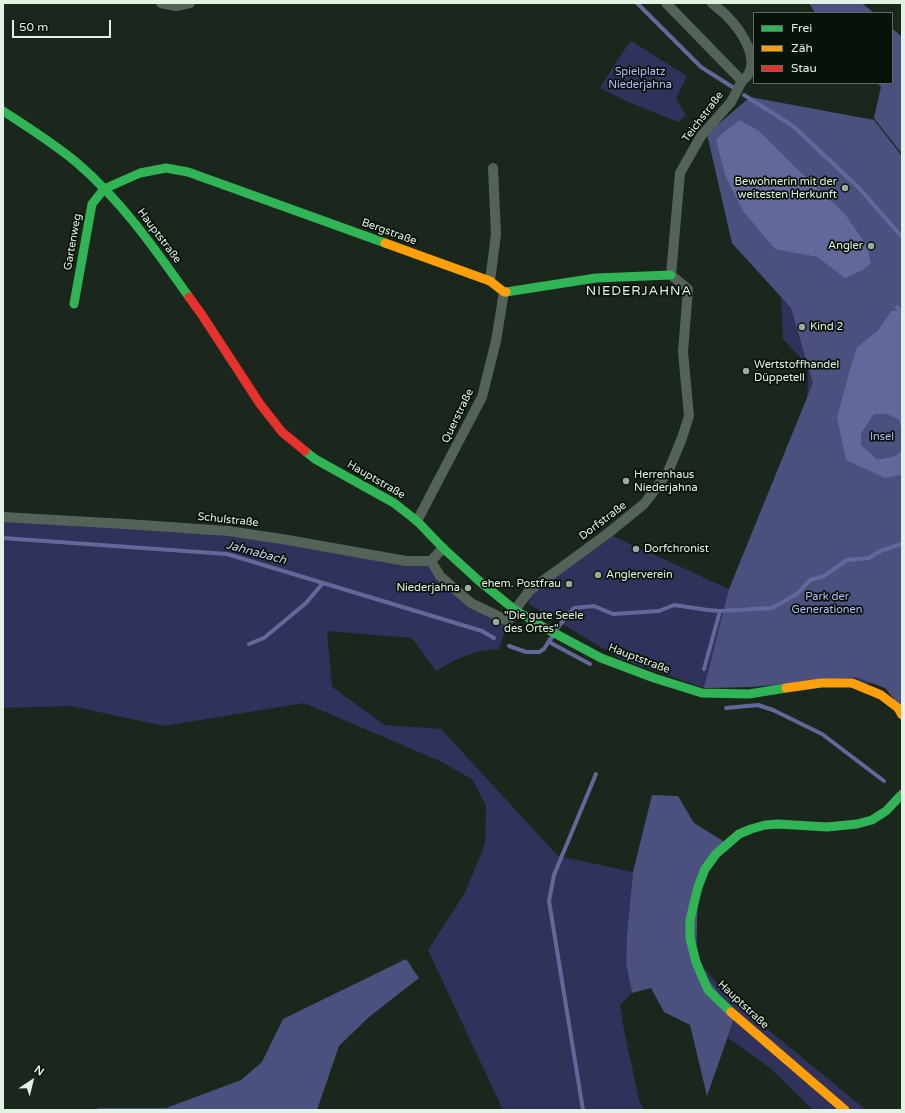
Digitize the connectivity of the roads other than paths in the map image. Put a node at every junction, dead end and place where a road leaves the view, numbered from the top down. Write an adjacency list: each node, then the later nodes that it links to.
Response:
1 (161, 3): 2 (street)
2 (190, 3)
3 (666, 3): 5 (street)
4 (712, 3): 5 (street, Teichstraße)
5 (742, 81): 9 (street, Teichstraße)
6 (3, 111): 8 (street, Hauptstraße)
7 (493, 168): 10 (street)
8 (104, 189): 10 (street, Bergstraße); 12 (street, Gartenweg); 14 (street, Hauptstraße)
9 (671, 275): 11 (street); 17 (street, Dorfstraße)
10 (490, 281): 11 (street, Bergstraße)
11 (504, 292): 14 (street, Querstraße)
12 (74, 304)
13 (3, 517): 16 (street, Schulstraße)
14 (417, 520): 15 (street, Hauptstraße)
15 (443, 548): 16 (street); 17 (street, Hauptstraße)
16 (431, 560): 17 (street)
17 (515, 610): 18 (street, Hauptstraße)
18 (902, 716)
19 (902, 794): 20 (street, Hauptstraße)
20 (845, 1110)

